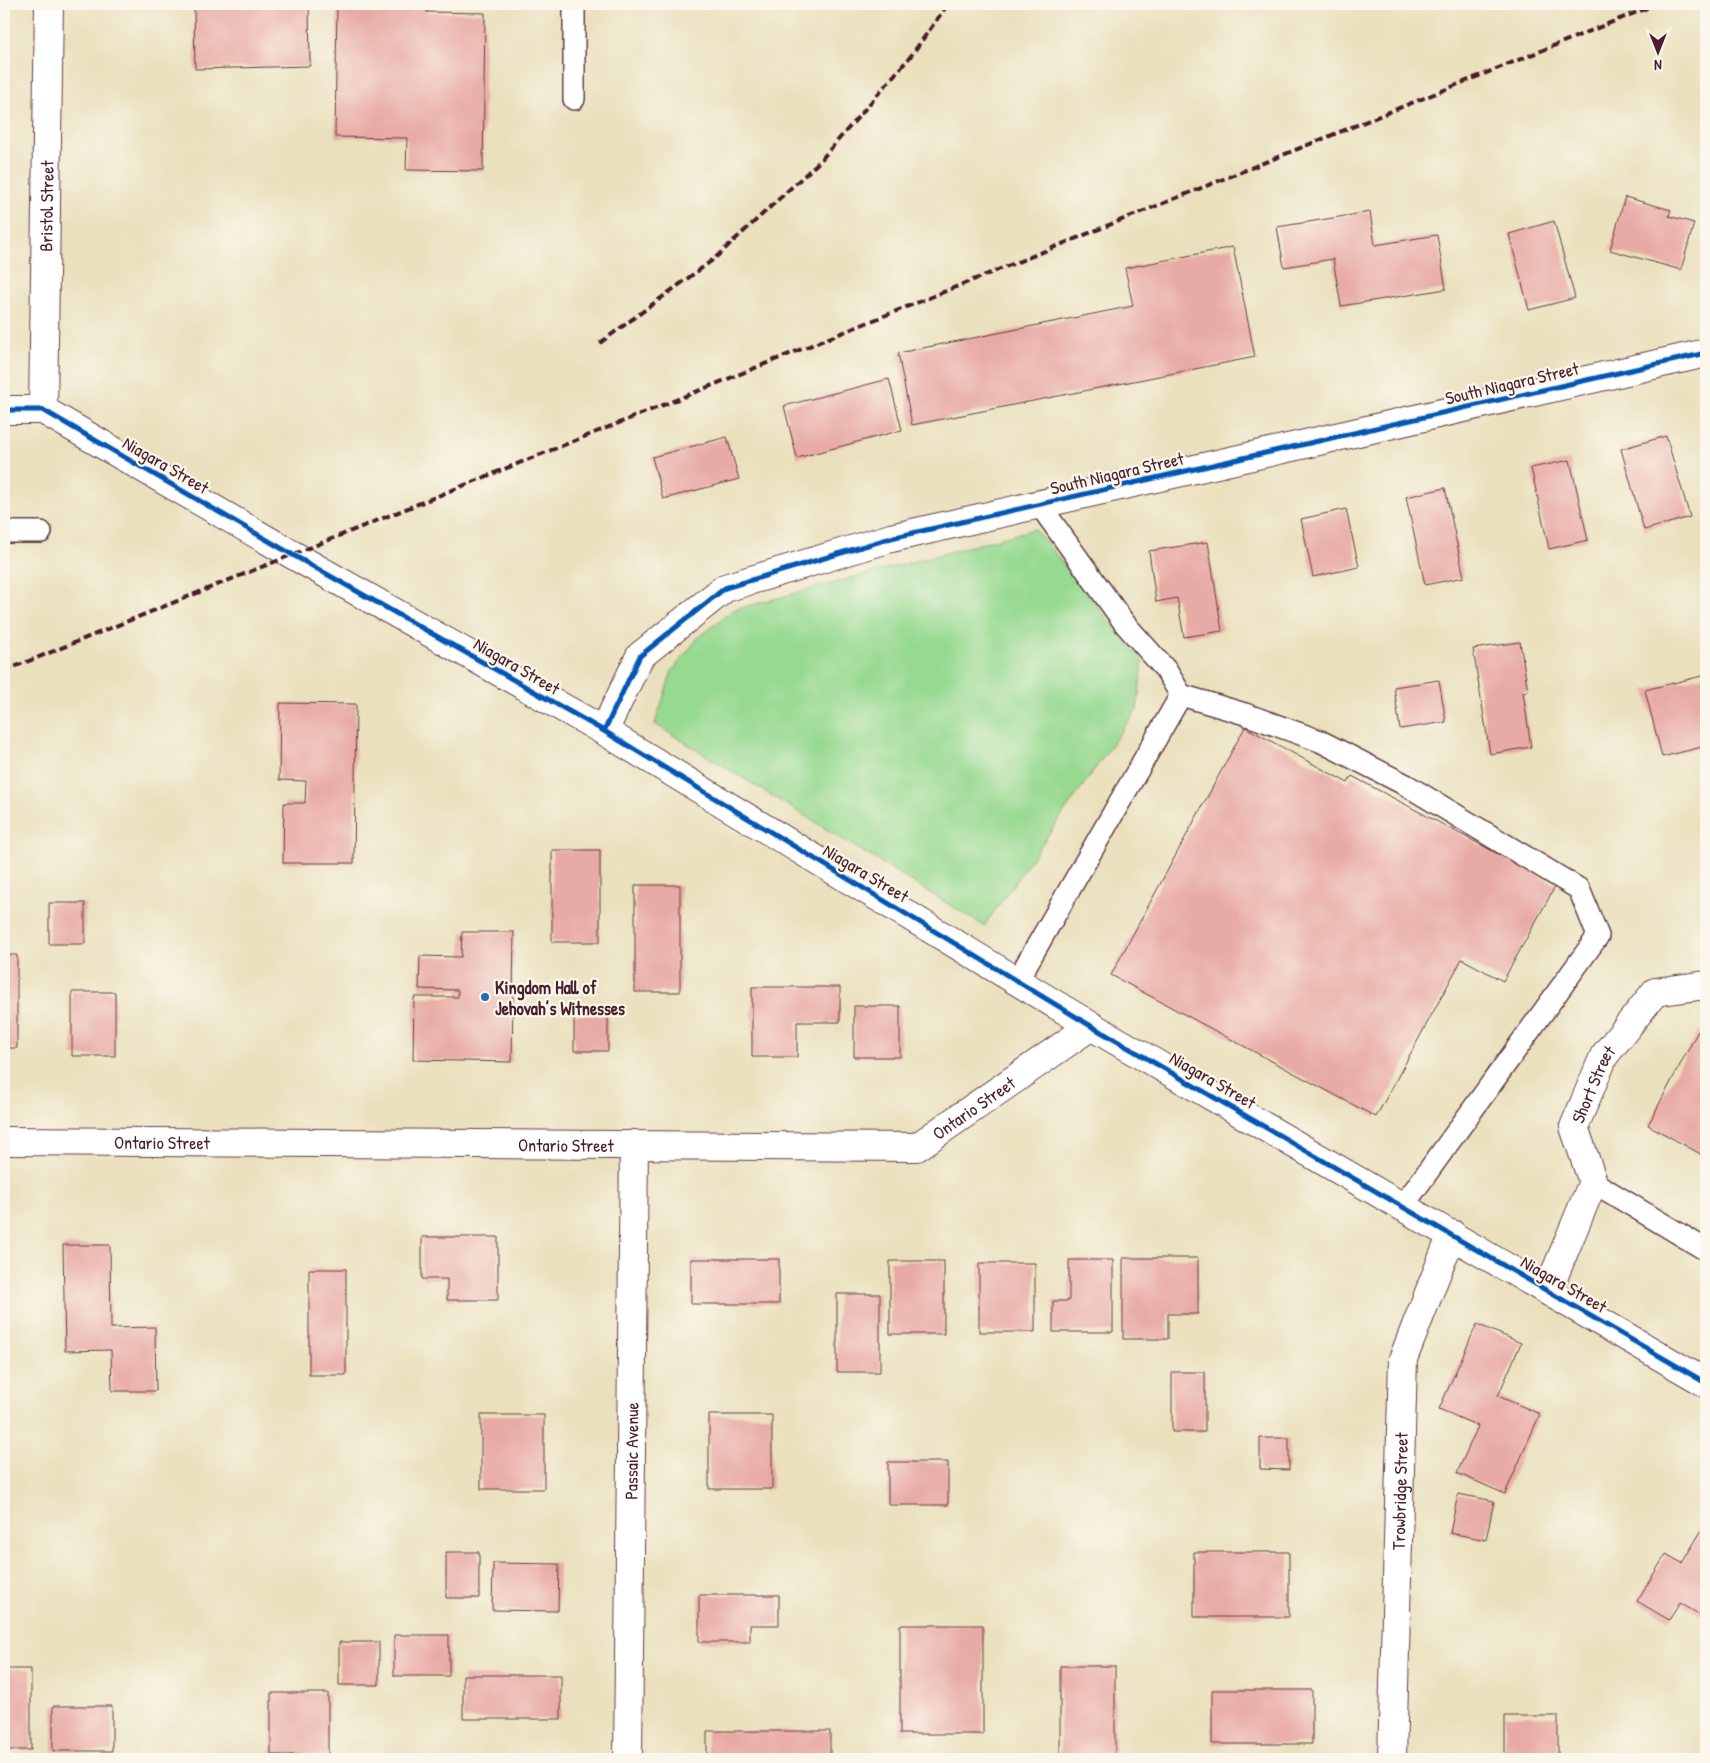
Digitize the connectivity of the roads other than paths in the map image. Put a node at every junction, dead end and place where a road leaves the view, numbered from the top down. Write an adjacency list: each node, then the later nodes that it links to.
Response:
1 (49, 4): 6 (street, Bristol Street)
2 (574, 4): 3 (lane)
3 (574, 99)
4 (1706, 353): 7 (street, South Niagara Street)
5 (4, 410): 6 (street)
6 (43, 410): 11 (street, Niagara Street)
7 (1039, 504): 10 (lane); 11 (street, South Niagara Street)
8 (4, 532): 9 (lane)
9 (41, 532)
10 (1181, 695): 12 (lane); 18 (lane)
11 (604, 731): 12 (street, Niagara Street)
12 (1017, 981): 14 (street, Niagara Street)
13 (1706, 985): 17 (street, Short Street)
14 (1091, 1026): 16 (street, Ontario Street); 18 (street, Niagara Street)
15 (4, 1141): 16 (street, Ontario Street)
16 (634, 1144): 23 (street, Passaic Avenue)
17 (1594, 1182): 20 (lane); 21 (street)
18 (1403, 1206): 19 (street, Niagara Street)
19 (1452, 1234): 21 (street, Niagara Street); 24 (street, Trowbridge Street)
20 (1706, 1250)
21 (1548, 1290): 22 (street, Niagara Street)
22 (1706, 1383)
23 (628, 1759)
24 (1392, 1759)

